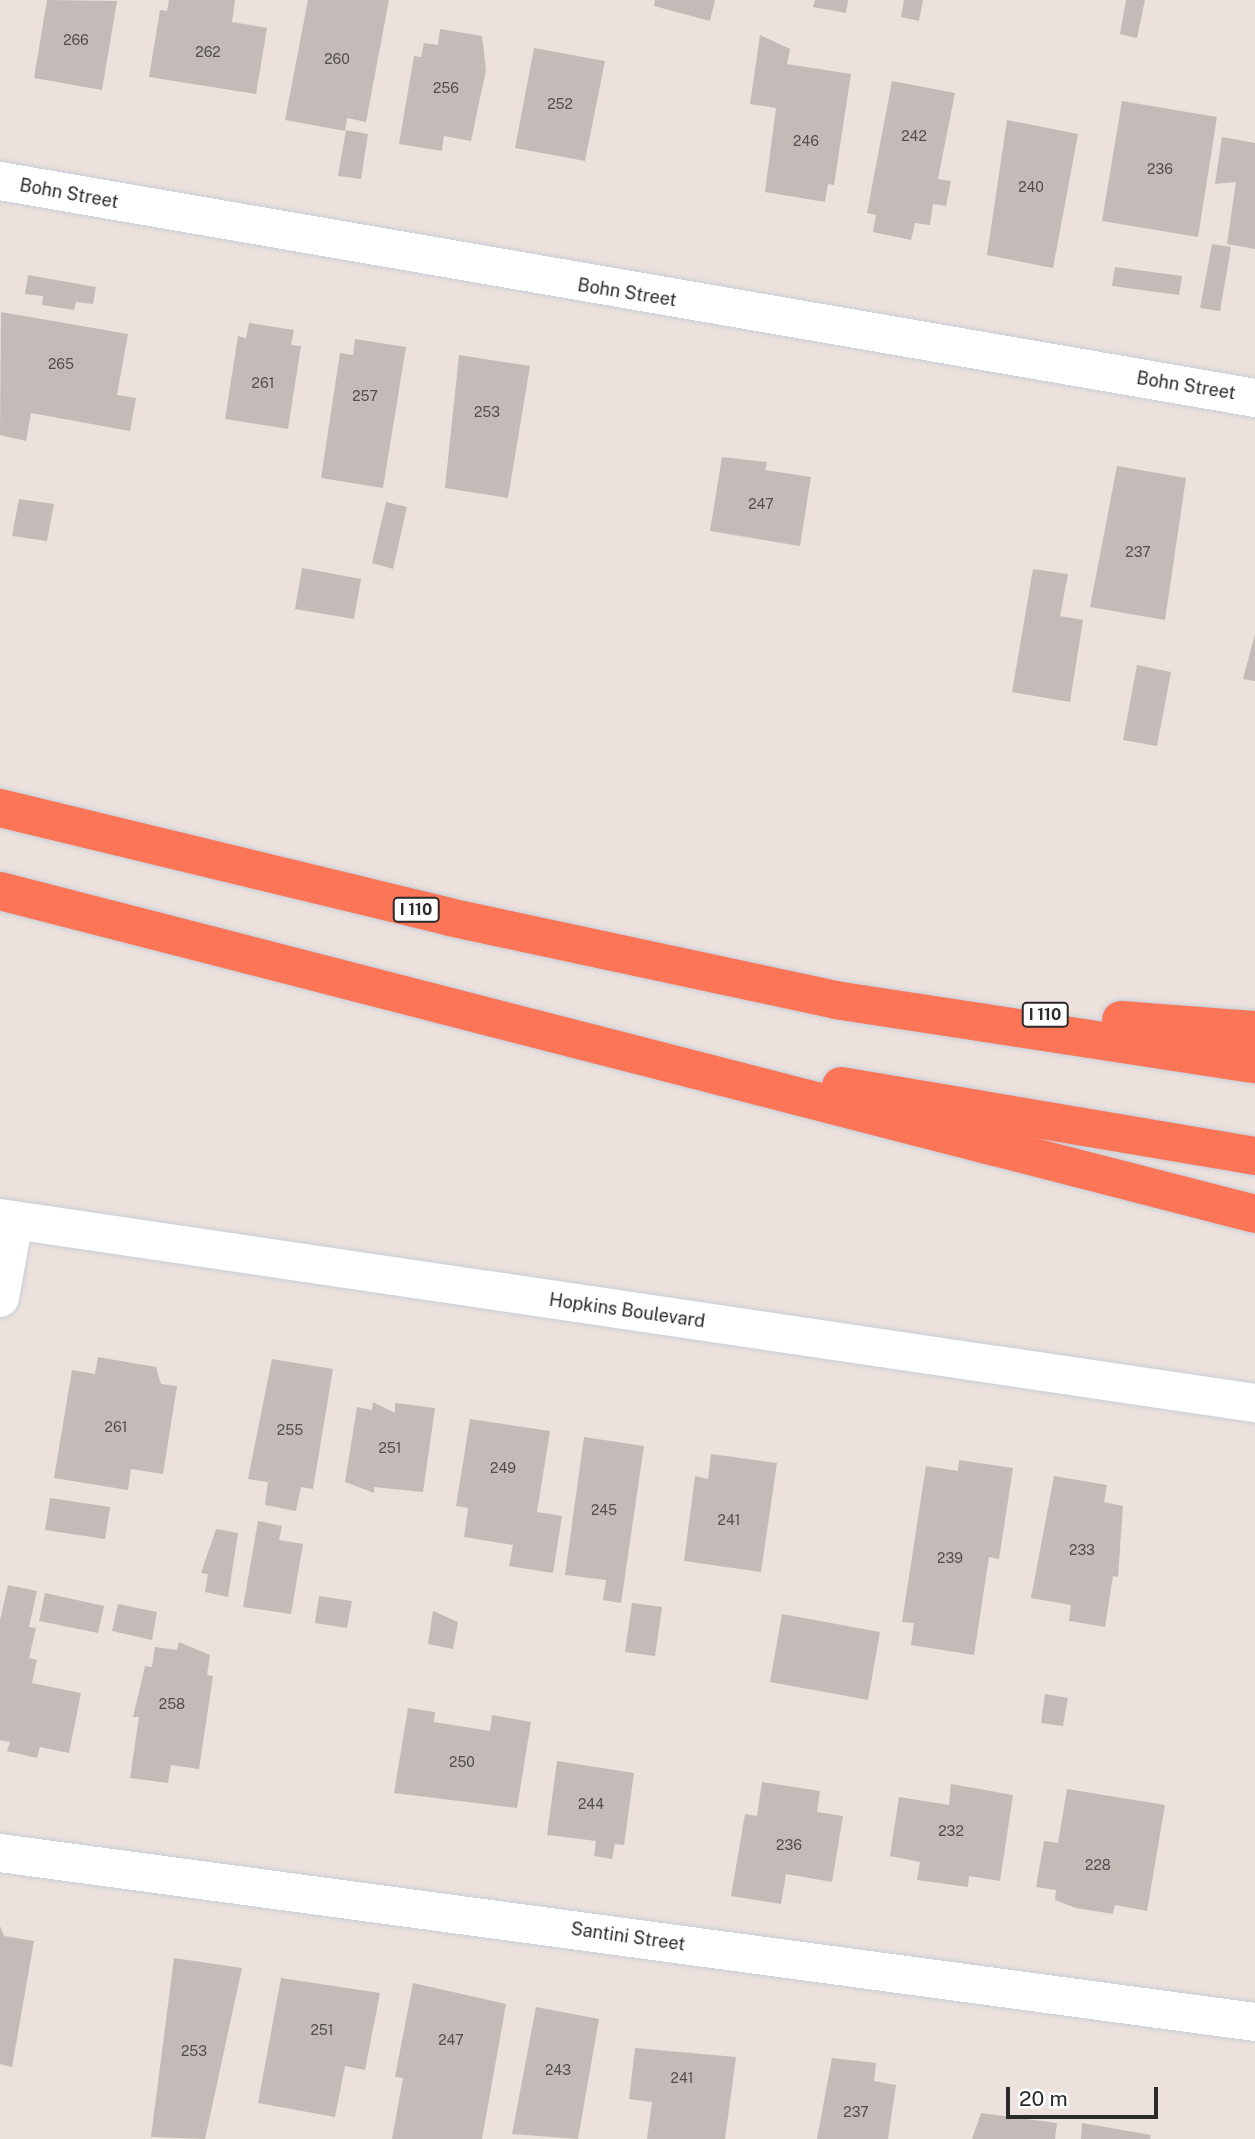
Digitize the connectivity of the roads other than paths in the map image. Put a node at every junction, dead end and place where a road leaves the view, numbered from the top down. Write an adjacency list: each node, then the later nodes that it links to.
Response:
1 (0, 181): 2 (street, Bohn Street)
2 (1255, 398)
3 (0, 808): 5 (highway, I 110)
4 (0, 891): 7 (highway)
5 (835, 1000): 6 (highway, I 110); 8 (highway)
6 (1255, 1030)
7 (591, 1041): 9 (highway); 10 (highway)
8 (1255, 1064)
9 (1255, 1156)
10 (1255, 1214)
11 (7, 1219): 12 (street); 13 (street, Hopkins Boulevard)
12 (0, 1298)
13 (1255, 1404)
14 (0, 1853): 15 (street, Santini Street)
15 (1255, 2022)

